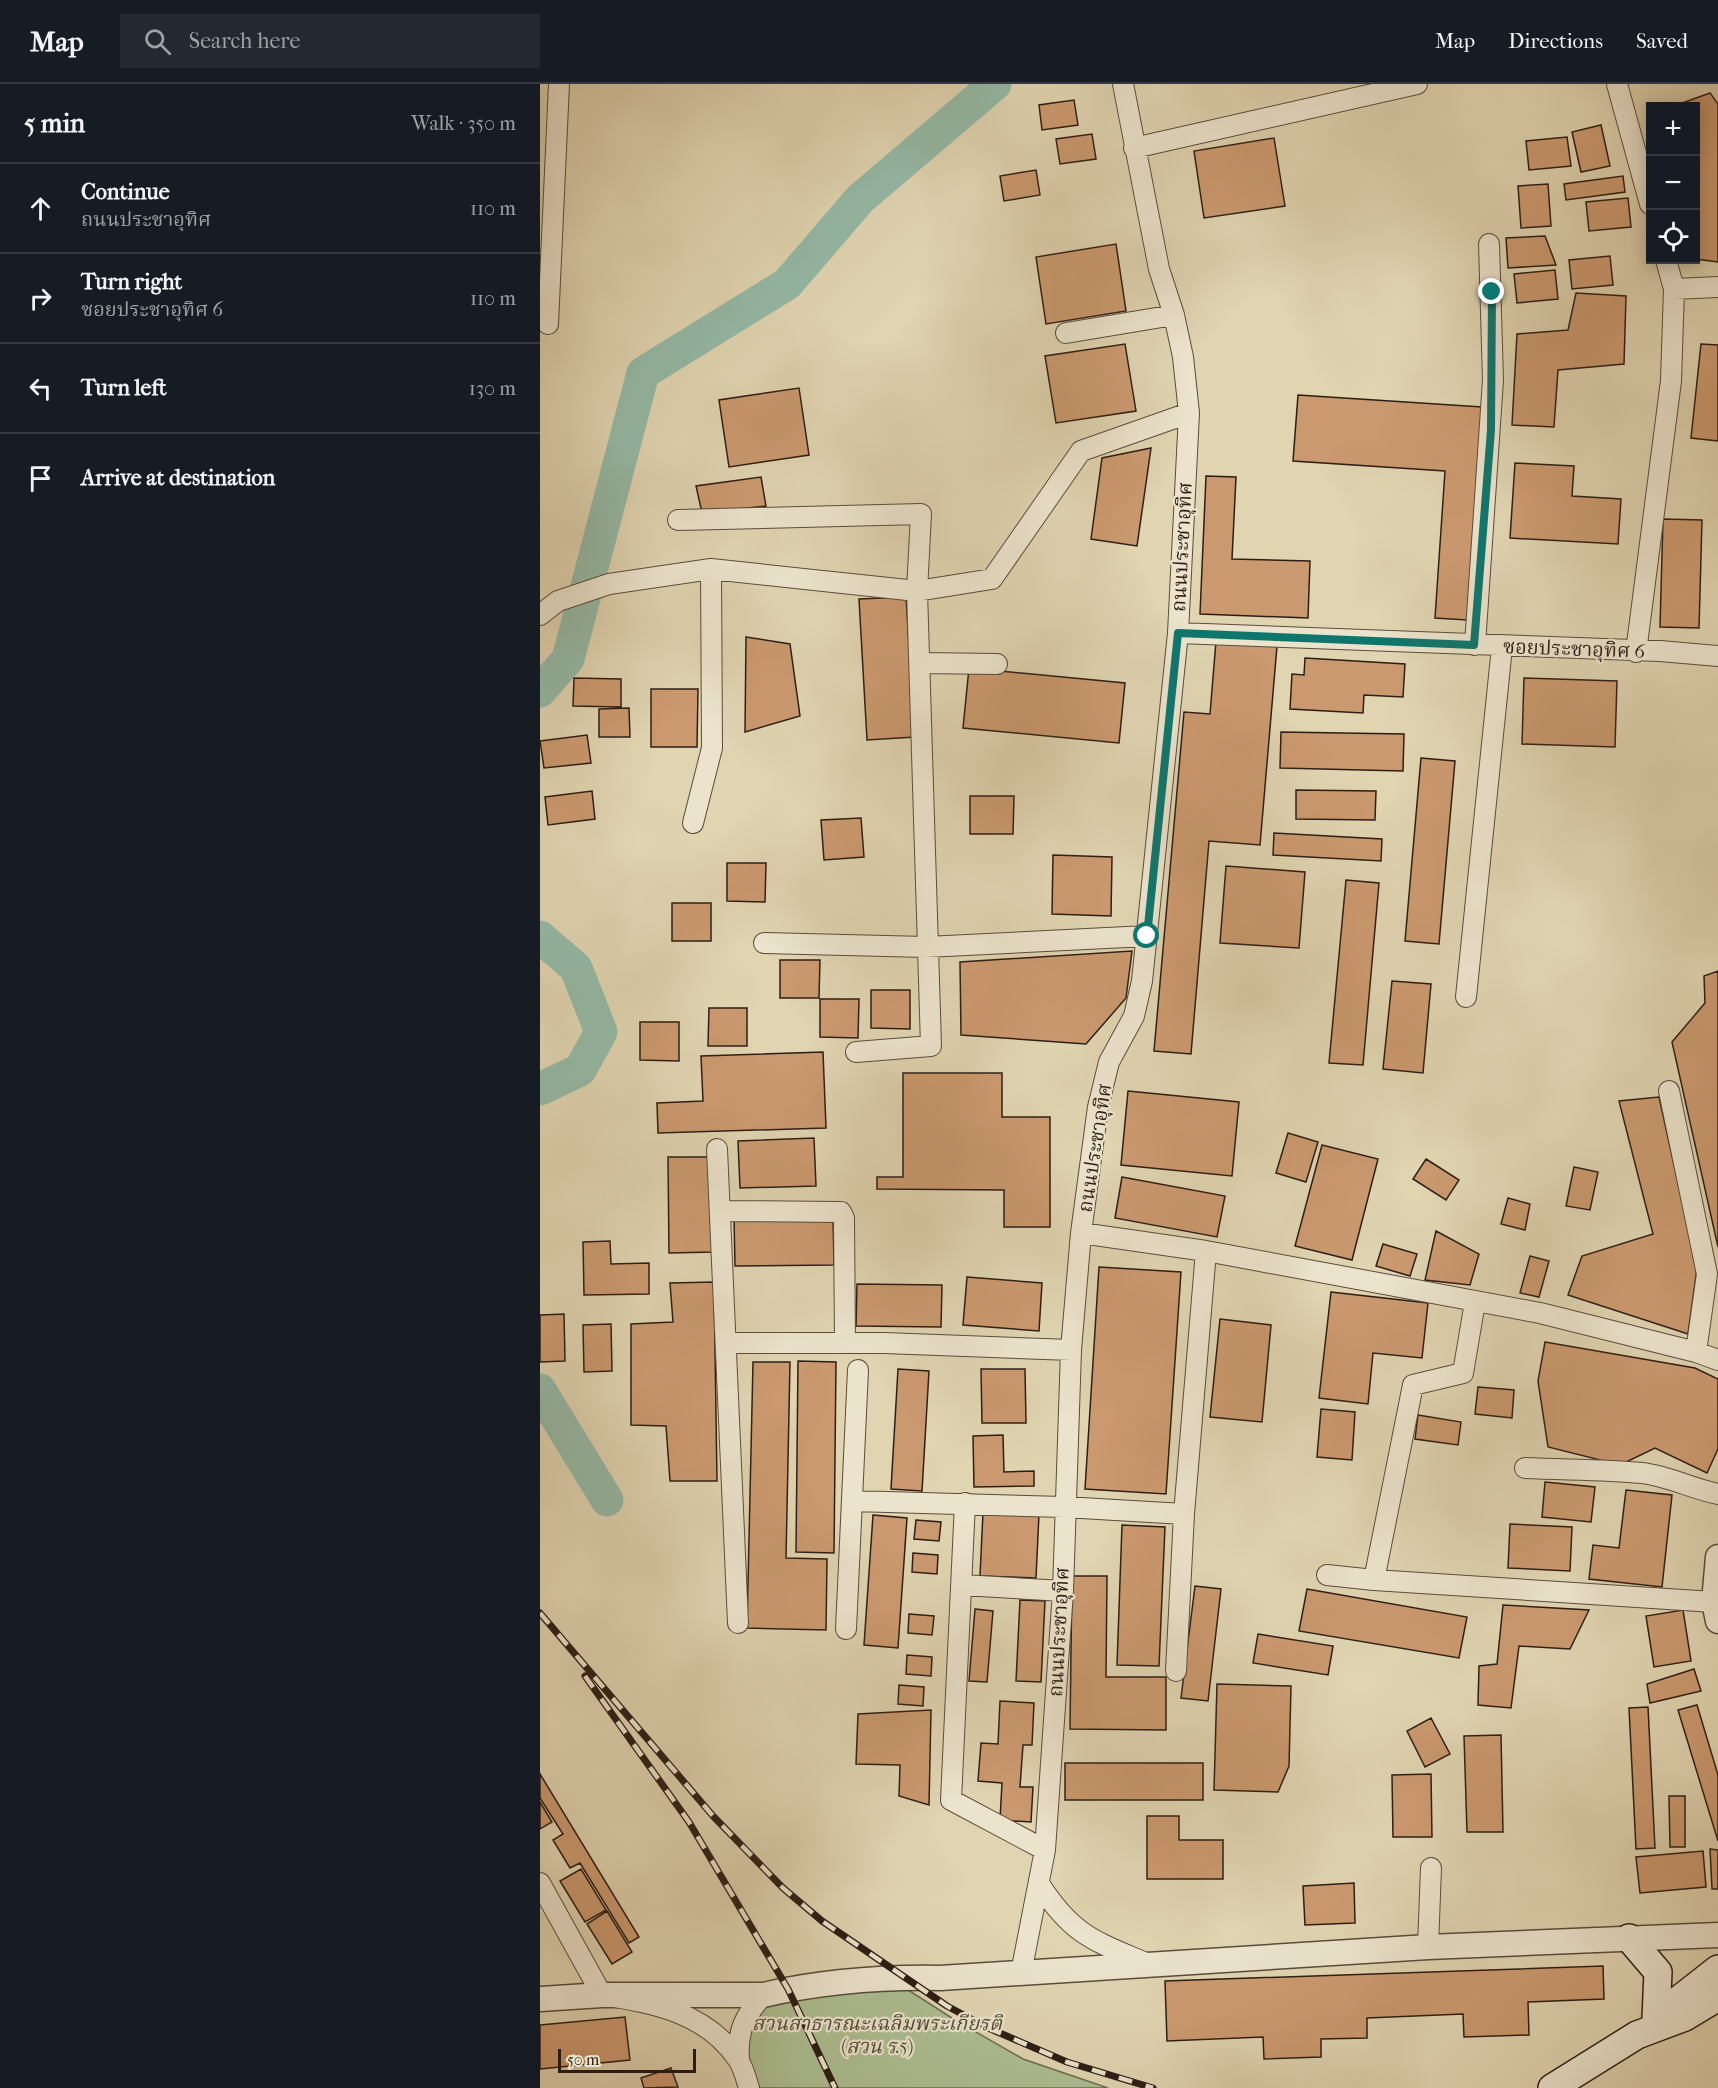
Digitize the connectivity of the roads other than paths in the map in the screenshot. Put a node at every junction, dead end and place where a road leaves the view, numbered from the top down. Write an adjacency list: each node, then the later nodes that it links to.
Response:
1 (559, 84): 12 (street)
2 (1417, 84): 5 (street)
3 (1617, 84): 6 (street)
4 (1123, 87): 5 (street, ถนนประชาอุทิศ)
5 (1134, 148): 11 (street, ถนนประชาอุทิศ)
6 (1646, 189)
7 (1489, 244): 20 (street)
8 (1667, 264): 10 (street)
9 (1718, 287): 10 (street)
10 (1674, 289): 22 (street)
11 (1174, 315): 13 (street); 14 (street, ถนนประชาอุทิศ)
12 (548, 324)
13 (1066, 333)
14 (1189, 413): 17 (street); 19 (street, ถนนประชาอุทิศ)
15 (678, 520): 17 (street)
16 (711, 569): 17 (street); 18 (street); 26 (street)
17 (917, 591): 24 (street)
18 (540, 615)
19 (1178, 633): 20 (street, ซอยประชาอุทิศ 6); 27 (street, ถนนประชาอุทิศ)
20 (1474, 645): 21 (street, ซอยประชาอุทิศ 6)
21 (1502, 647): 22 (street, ซอยประชาอุทิศ 6); 30 (street)
22 (1636, 652): 23 (street, ซอยประชาอุทิศ 6)
23 (1718, 657)
24 (920, 663): 25 (street); 29 (street)
25 (997, 664)
26 (693, 823)
27 (1147, 936): 29 (street); 35 (street, ถนนประชาอุทิศ)
28 (764, 943): 29 (street)
29 (926, 947): 31 (street)
30 (1466, 997)
31 (856, 1052)
32 (1669, 1092): 41 (street)
33 (717, 1149): 34 (street)
34 (720, 1211): 38 (street); 39 (street)
35 (1082, 1233): 36 (street); 40 (street, ถนนประชาอุทิศ)
36 (1206, 1251): 37 (street); 49 (street)
37 (1475, 1302): 41 (street); 52 (street)
38 (727, 1343): 39 (street); 56 (street)
39 (845, 1343): 40 (street)
40 (1071, 1350): 48 (street, ถนนประชาอุทิศ)
41 (1696, 1352): 42 (street)
42 (1718, 1360)
43 (858, 1370): 46 (street)
44 (1525, 1468): 45 (street)
45 (1718, 1494)
46 (853, 1501): 47 (street); 57 (street)
47 (965, 1503): 48 (street); 53 (street)
48 (1064, 1507): 49 (street); 54 (street, ถนนประชาอุทิศ)
49 (1184, 1514): 58 (street)
50 (1718, 1557): 55 (street)
51 (1327, 1575): 52 (street)
52 (1374, 1580): 55 (street)
53 (962, 1585): 54 (street); 59 (street)
54 (1063, 1591): 59 (street, ถนนประชาอุทิศ)
55 (1716, 1612)
56 (738, 1623)
57 (846, 1629)
58 (1176, 1671)
59 (1045, 1850): 62 (street, ถนนประชาอุทิศ)
60 (1431, 1868): 65 (street)
61 (540, 1883): 69 (street)
62 (1040, 1885): 66 (street); 68 (street, ถนนประชาอุทิศ)
63 (1718, 1935): 64 (street)
64 (1629, 1938): 65 (street); 73 (main road)
65 (1428, 1947): 66 (street)
66 (1153, 1966): 68 (street)
67 (1718, 1969): 73 (main road)
68 (1021, 1973): 70 (street)
69 (602, 1995): 70 (street); 72 (street); 74 (street)
70 (763, 1995): 74 (street)
71 (1718, 1997): 73 (main road)
72 (540, 1999)
73 (1647, 2027): 76 (main road)
74 (739, 2059): 75 (street)
75 (749, 2088)
76 (1552, 2088)

